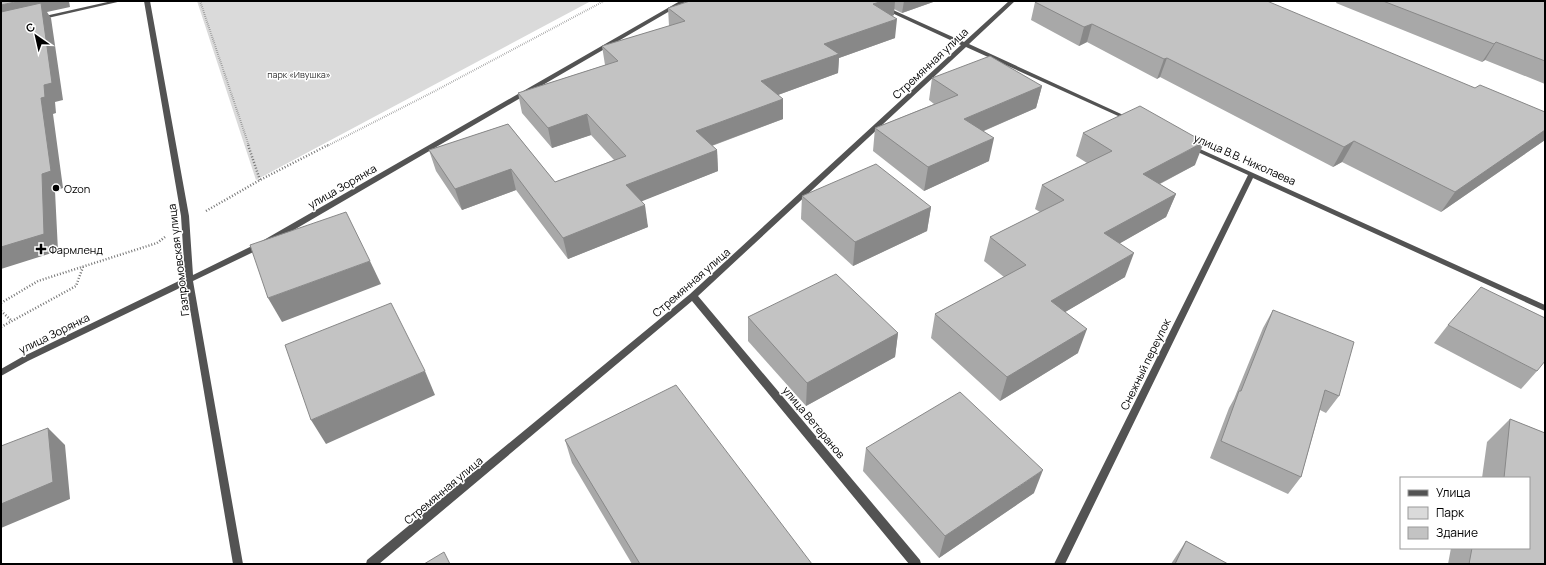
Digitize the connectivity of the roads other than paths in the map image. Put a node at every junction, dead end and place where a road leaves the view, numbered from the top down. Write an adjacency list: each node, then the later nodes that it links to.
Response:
1 (119, 1): 6 (street)
2 (146, 1): 11 (street, Газпромовская улица)
3 (684, 1): 11 (street, улица Зорянка)
4 (869, 1): 7 (street)
5 (1012, 1): 7 (street, Стремянная улица)
6 (30, 20)
7 (966, 45): 8 (street); 12 (street, Стремянная улица)
8 (1137, 123)
9 (1187, 145): 10 (street, улица В.В. Николаева)
10 (1252, 174): 13 (street, улица В.В. Николаева); 18 (street, Снежный переулок)
11 (189, 279): 14 (street, улица Зорянка); 15 (street, Газпромовская улица)
12 (693, 296): 16 (street, Стремянная улица); 17 (street, улица Ветеранов)
13 (1545, 308)
14 (1, 373)
15 (238, 564)
16 (371, 564)
17 (916, 564)
18 (1059, 564)

